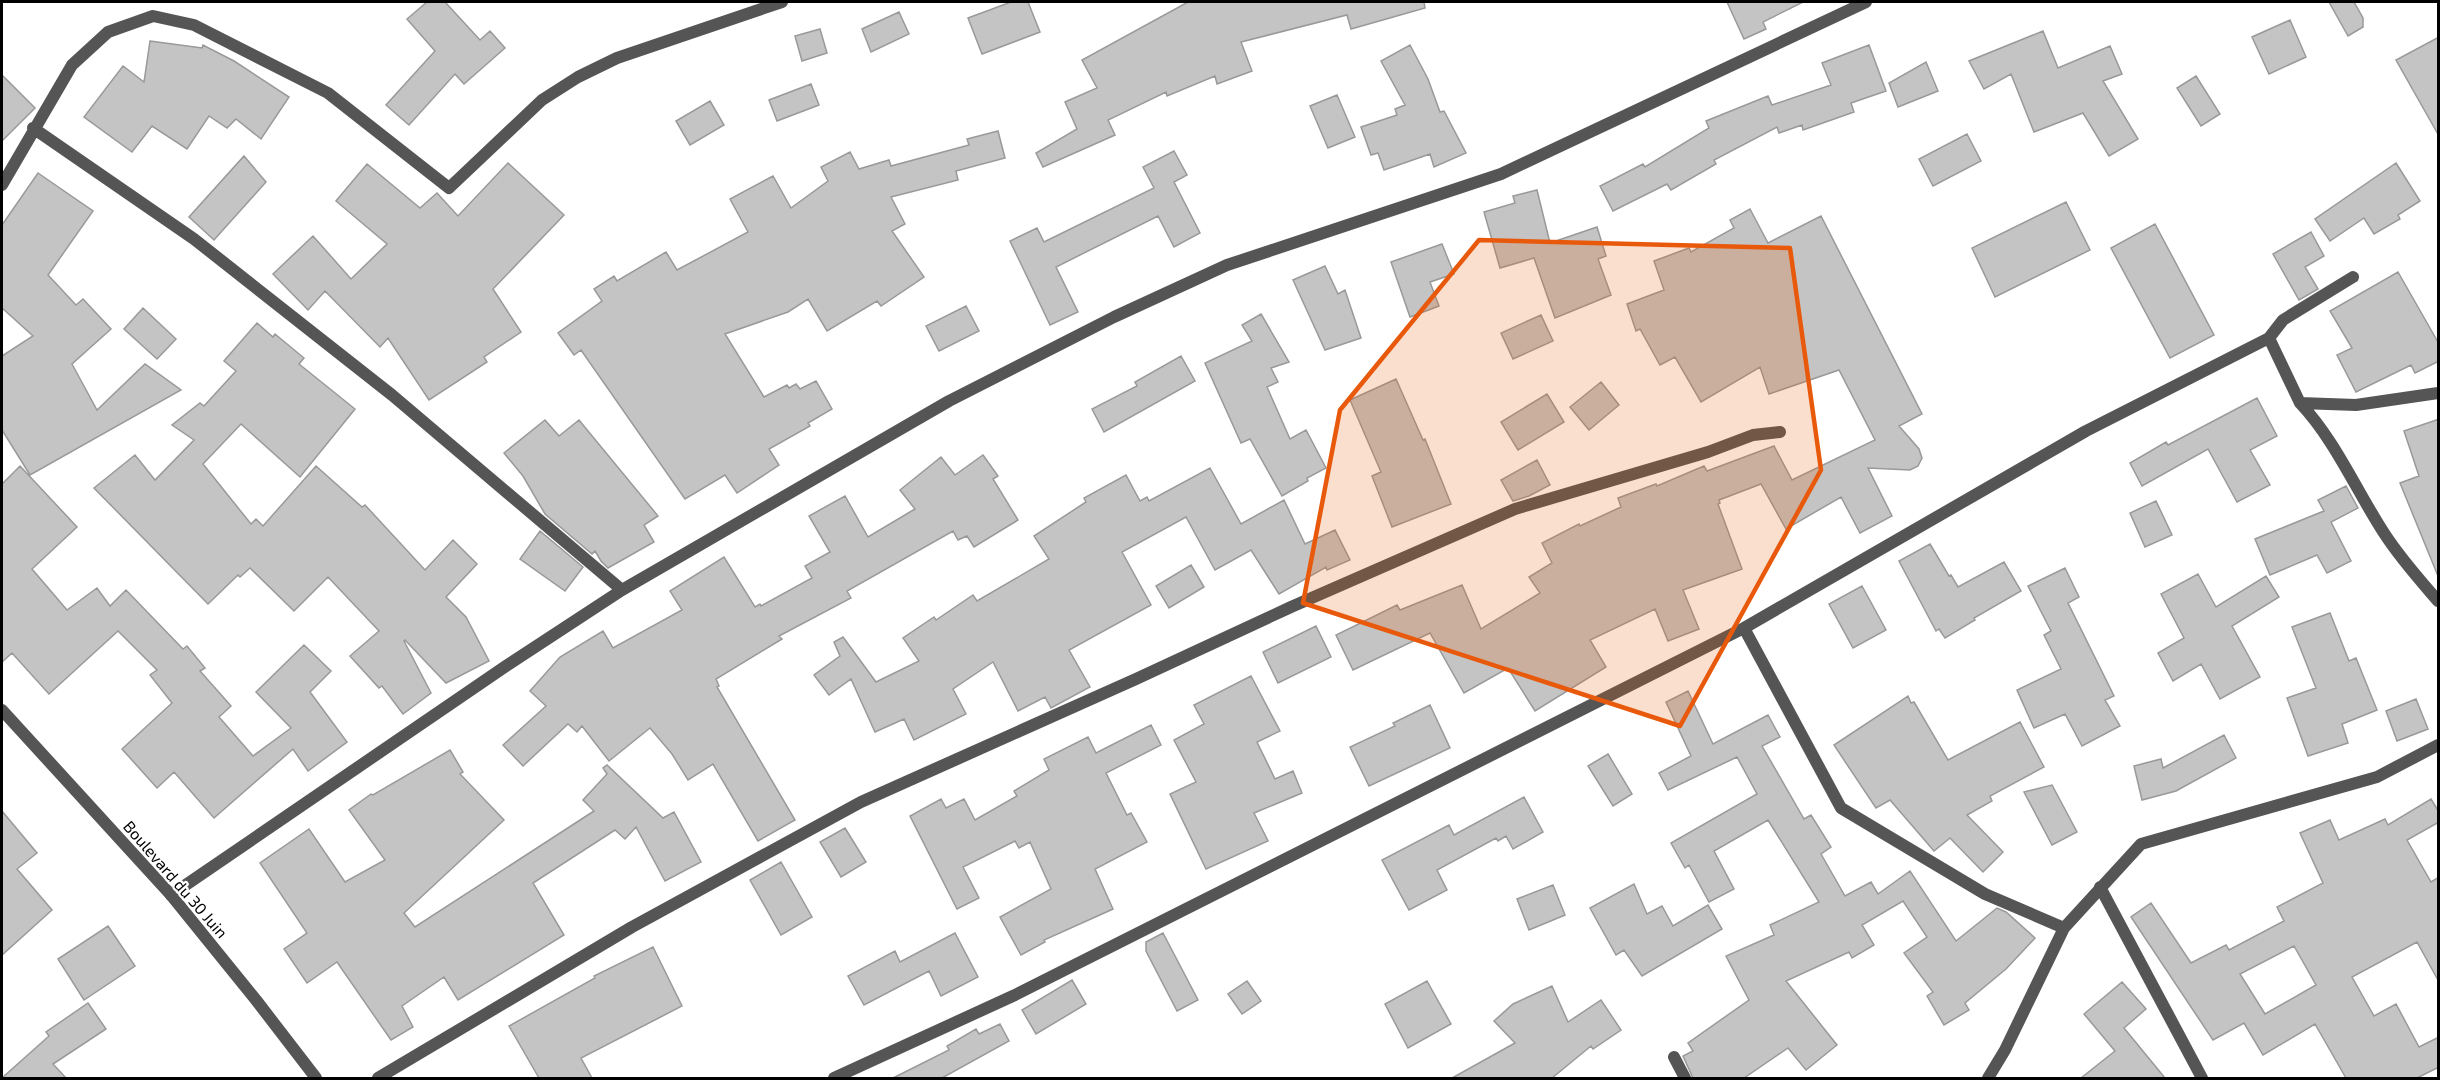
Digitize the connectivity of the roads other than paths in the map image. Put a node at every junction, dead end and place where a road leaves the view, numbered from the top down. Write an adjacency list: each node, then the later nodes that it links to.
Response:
1 (782, 2): 3 (street)
2 (1866, 2): 10 (street)
3 (33, 128): 4 (street); 10 (street)
4 (2, 185)
5 (2354, 277): 6 (street)
6 (2269, 339): 8 (street); 12 (street)
7 (2439, 393): 8 (street)
8 (2300, 403): 11 (street)
9 (1780, 432): 20 (street)
10 (622, 590): 16 (street)
11 (2439, 601)
12 (1744, 628): 17 (street); 21 (street)
13 (2, 710): 16 (street, Boulevard du 30 Juin)
14 (2439, 745): 15 (street)
15 (2100, 887): 17 (street); 24 (street)
16 (171, 895): 19 (street, Boulevard du 30 Juin)
17 (2064, 928): 23 (street)
18 (1674, 1057): 22 (street)
19 (316, 1078)
20 (378, 1078)
21 (834, 1078)
22 (1685, 1078)
23 (1988, 1078)
24 (2202, 1078)

